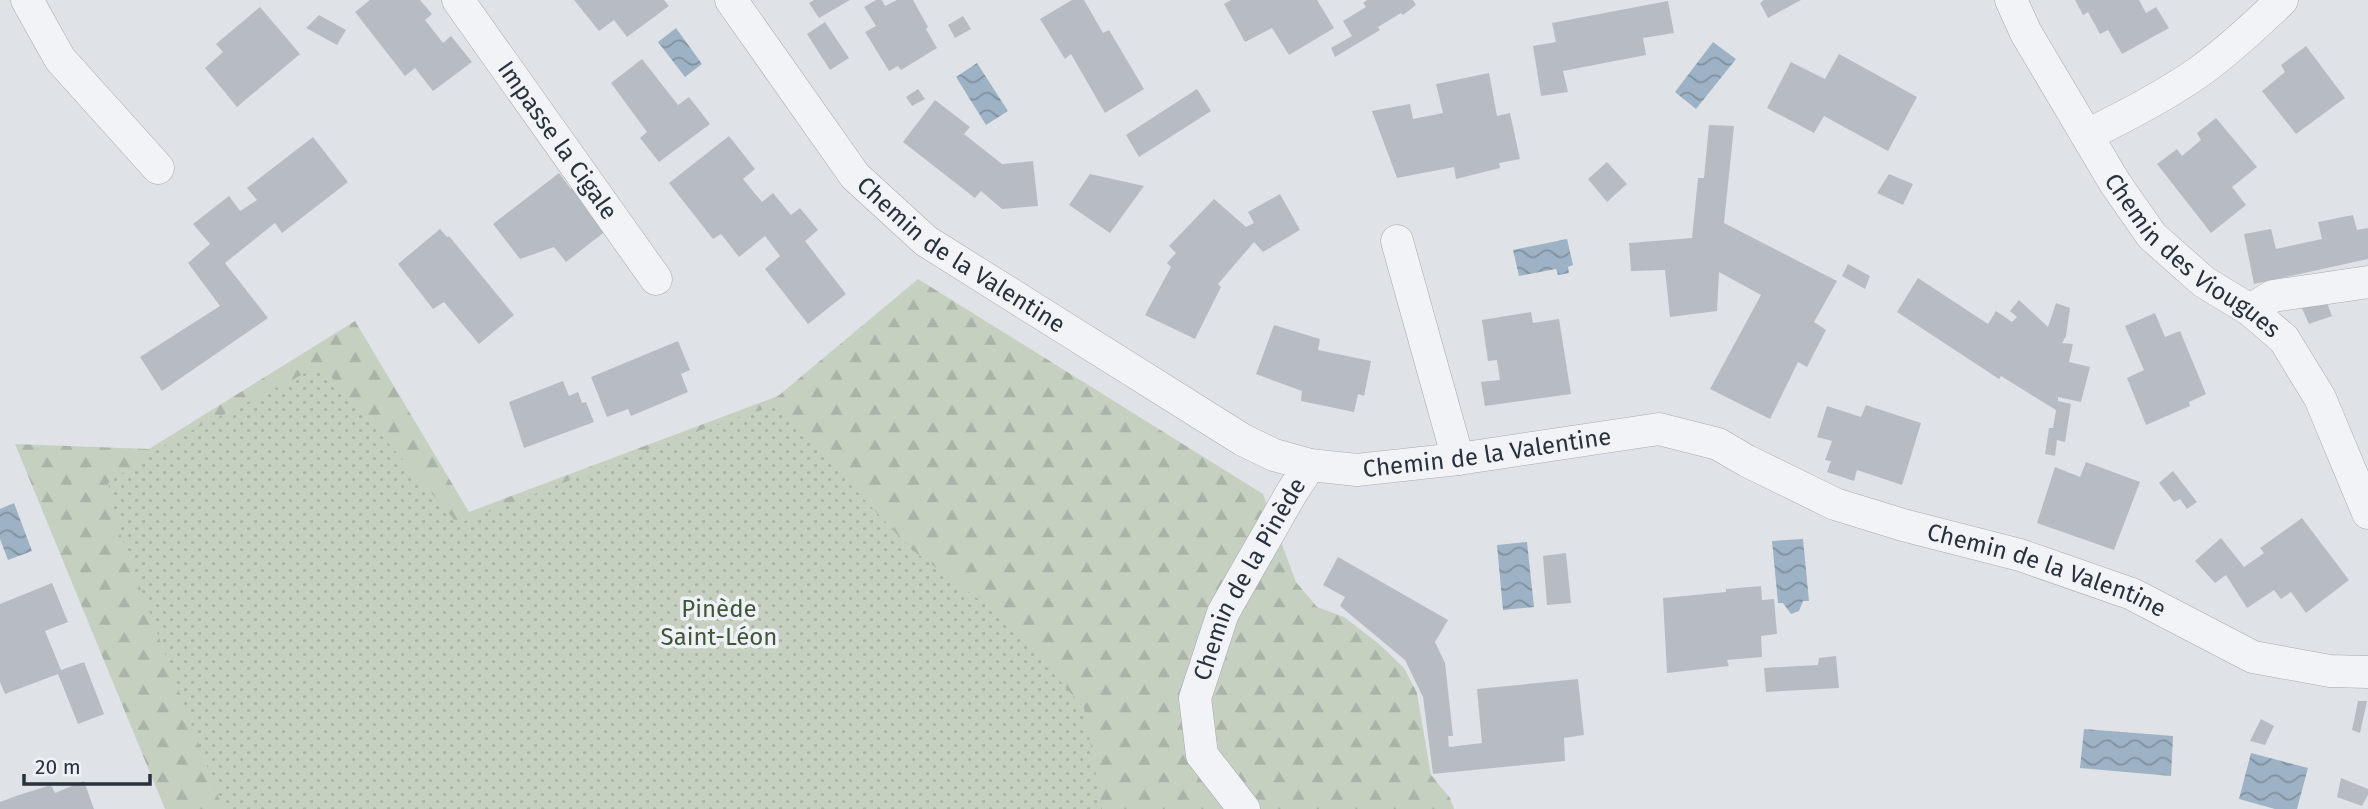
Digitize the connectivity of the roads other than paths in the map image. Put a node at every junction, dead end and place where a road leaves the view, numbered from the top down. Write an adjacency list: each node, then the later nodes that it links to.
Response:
1 (27, 0): 7 (street)
2 (458, 0): 9 (street, Impasse la Cigale)
3 (2011, 0): 6 (street, Chemin des Viougues)
4 (2282, 0): 6 (street)
5 (737, 2): 13 (street, Chemin de la Valentine)
6 (2087, 135): 11 (street, Chemin des Viougues)
7 (158, 168)
8 (1396, 241): 12 (street)
9 (656, 279)
10 (2368, 282): 11 (street)
11 (2250, 310): 14 (street, Chemin des Viougues)
12 (1458, 459): 13 (street, Chemin de la Valentine); 15 (street, Chemin de la Valentine)
13 (1310, 464): 16 (street, Chemin de la Pinède)
14 (2368, 513)
15 (2368, 672)
16 (1244, 809)

